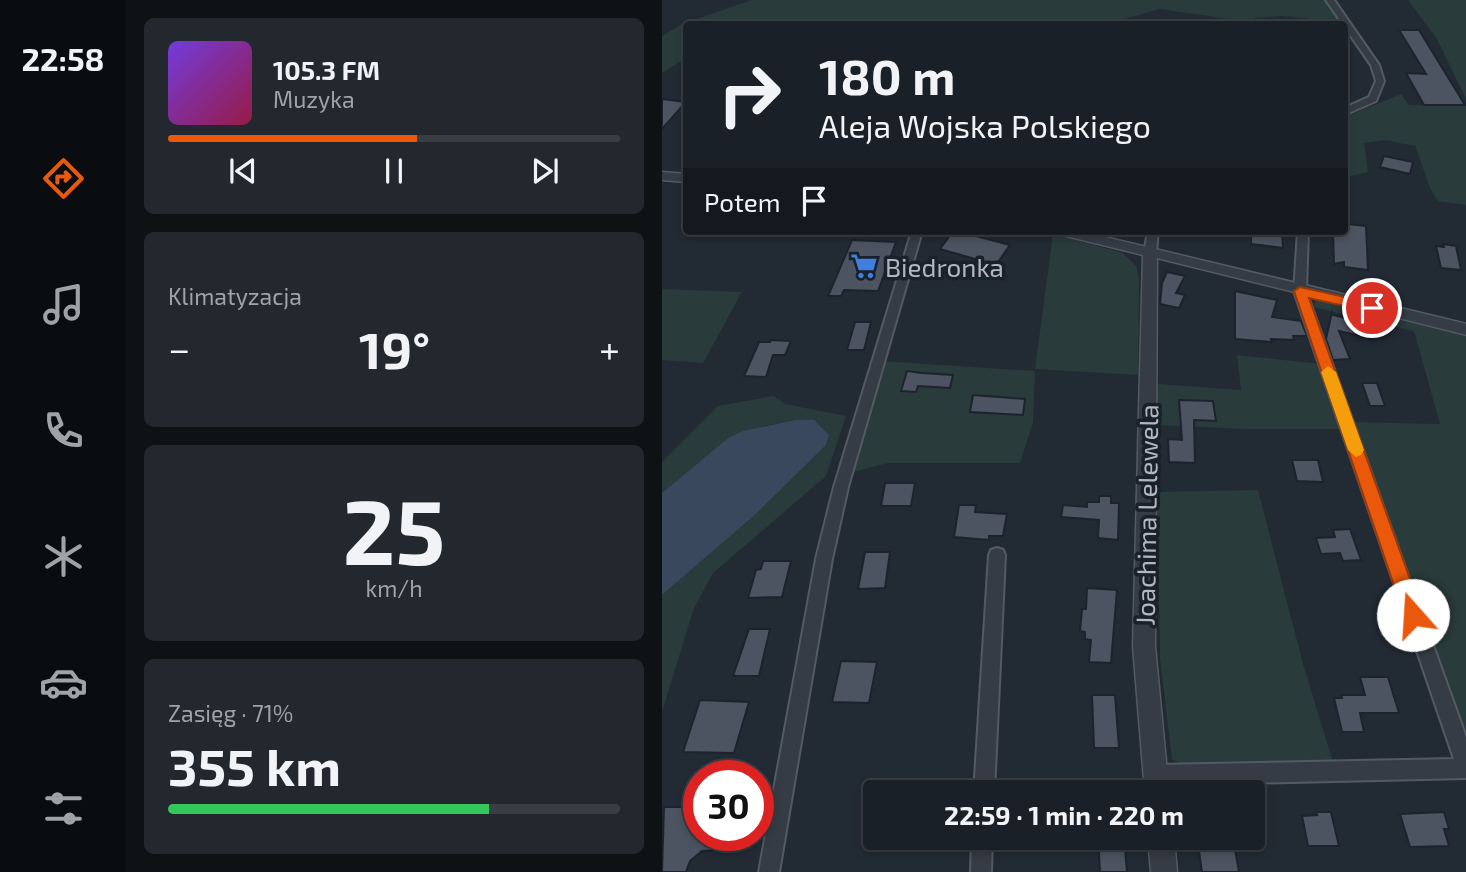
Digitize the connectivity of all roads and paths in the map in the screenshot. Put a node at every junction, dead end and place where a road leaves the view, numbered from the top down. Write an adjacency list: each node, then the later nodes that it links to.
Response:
1 (1330, 0): 2 (street)
2 (1345, 21)
3 (1348, 26): 4 (street)
4 (1348, 111)
5 (662, 176): 6 (street)
6 (683, 178)
7 (916, 235): 21 (street)
8 (1078, 235): 11 (street)
9 (1152, 235): 11 (street)
10 (1303, 235): 12 (street)
11 (1150, 254): 12 (street); 17 (street, Joachima Lelewela)
12 (1300, 291): 13 (street); 15 (street, Joachima Lelewela)
13 (1466, 330)
14 (997, 555): 16 (street)
15 (1466, 768): 18 (street, Joachima Lelewela)
16 (985, 780)
17 (1156, 780)
18 (1234, 780)
19 (982, 850): 22 (street)
20 (1162, 850): 23 (street)
21 (769, 872)
22 (981, 872)
23 (1164, 872)

